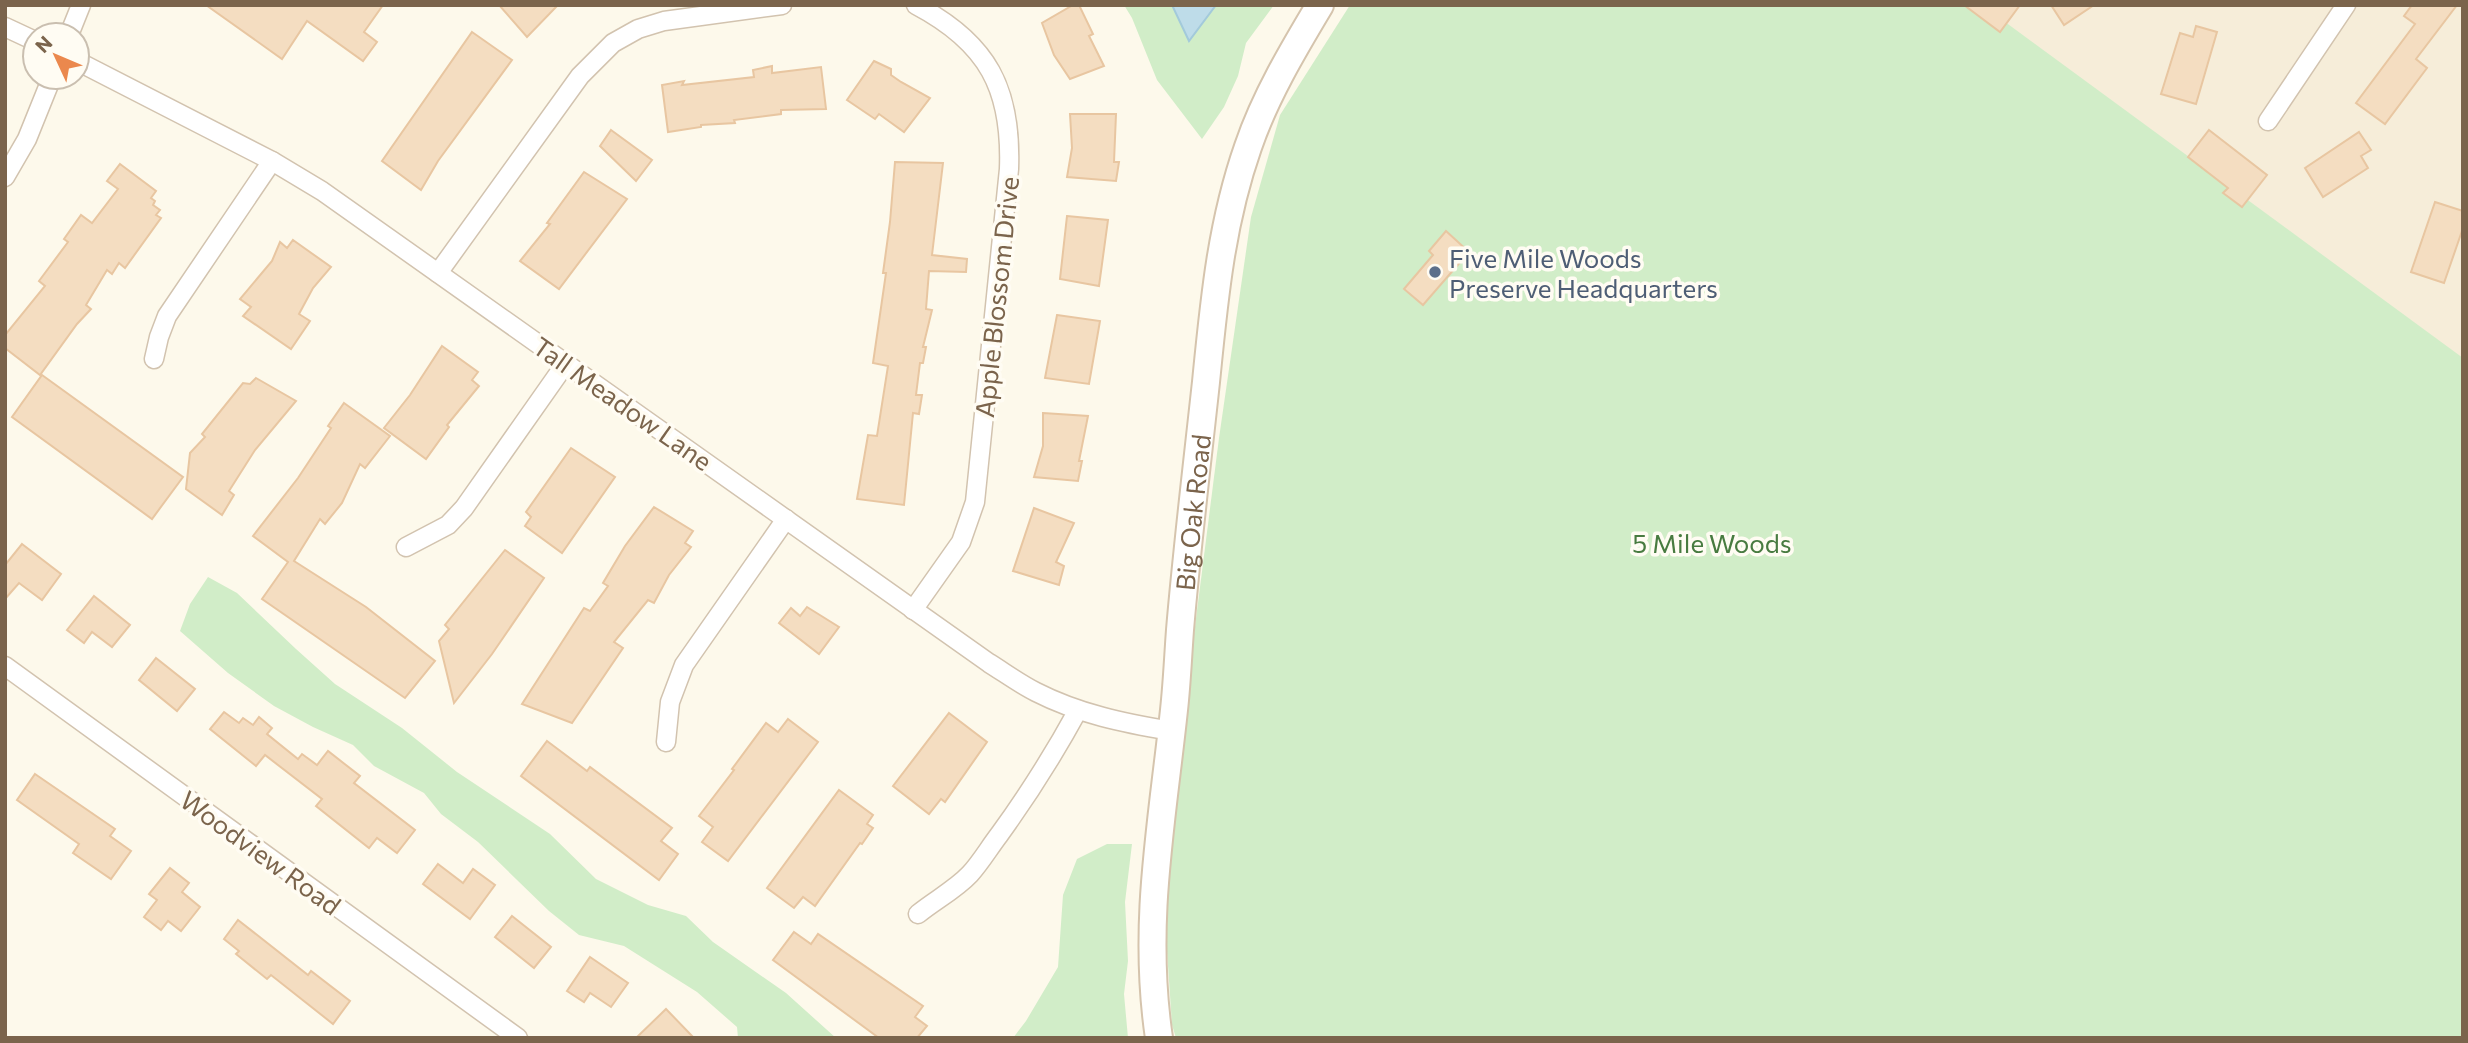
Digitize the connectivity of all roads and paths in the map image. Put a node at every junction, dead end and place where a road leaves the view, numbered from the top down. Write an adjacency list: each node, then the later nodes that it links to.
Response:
1 (782, 5): 12 (street)
2 (916, 5): 17 (street, Apple Blossom Drive)
3 (1321, 5): 20 (street, Big Oak Road)
4 (2346, 5): 9 (street)
5 (5, 27): 6 (street)
6 (21, 34)
7 (91, 68): 10 (street, Tall Meadow Lane)
8 (46, 91): 11 (street)
9 (2267, 121)
10 (272, 161): 12 (street, Tall Meadow Lane); 13 (street)
11 (5, 177)
12 (438, 273): 14 (street, Tall Meadow Lane)
13 (154, 359)
14 (566, 363): 15 (street, Tall Meadow Lane); 16 (street)
15 (786, 519): 17 (street, Tall Meadow Lane); 21 (street)
16 (406, 547)
17 (913, 610): 19 (street, Tall Meadow Lane)
18 (5, 666): 23 (street, Woodview Road)
19 (1078, 710): 20 (street, Tall Meadow Lane); 22 (street)
20 (1171, 732): 24 (street, Big Oak Road)
21 (666, 742)
22 (918, 914)
23 (518, 1038)
24 (1159, 1038)

